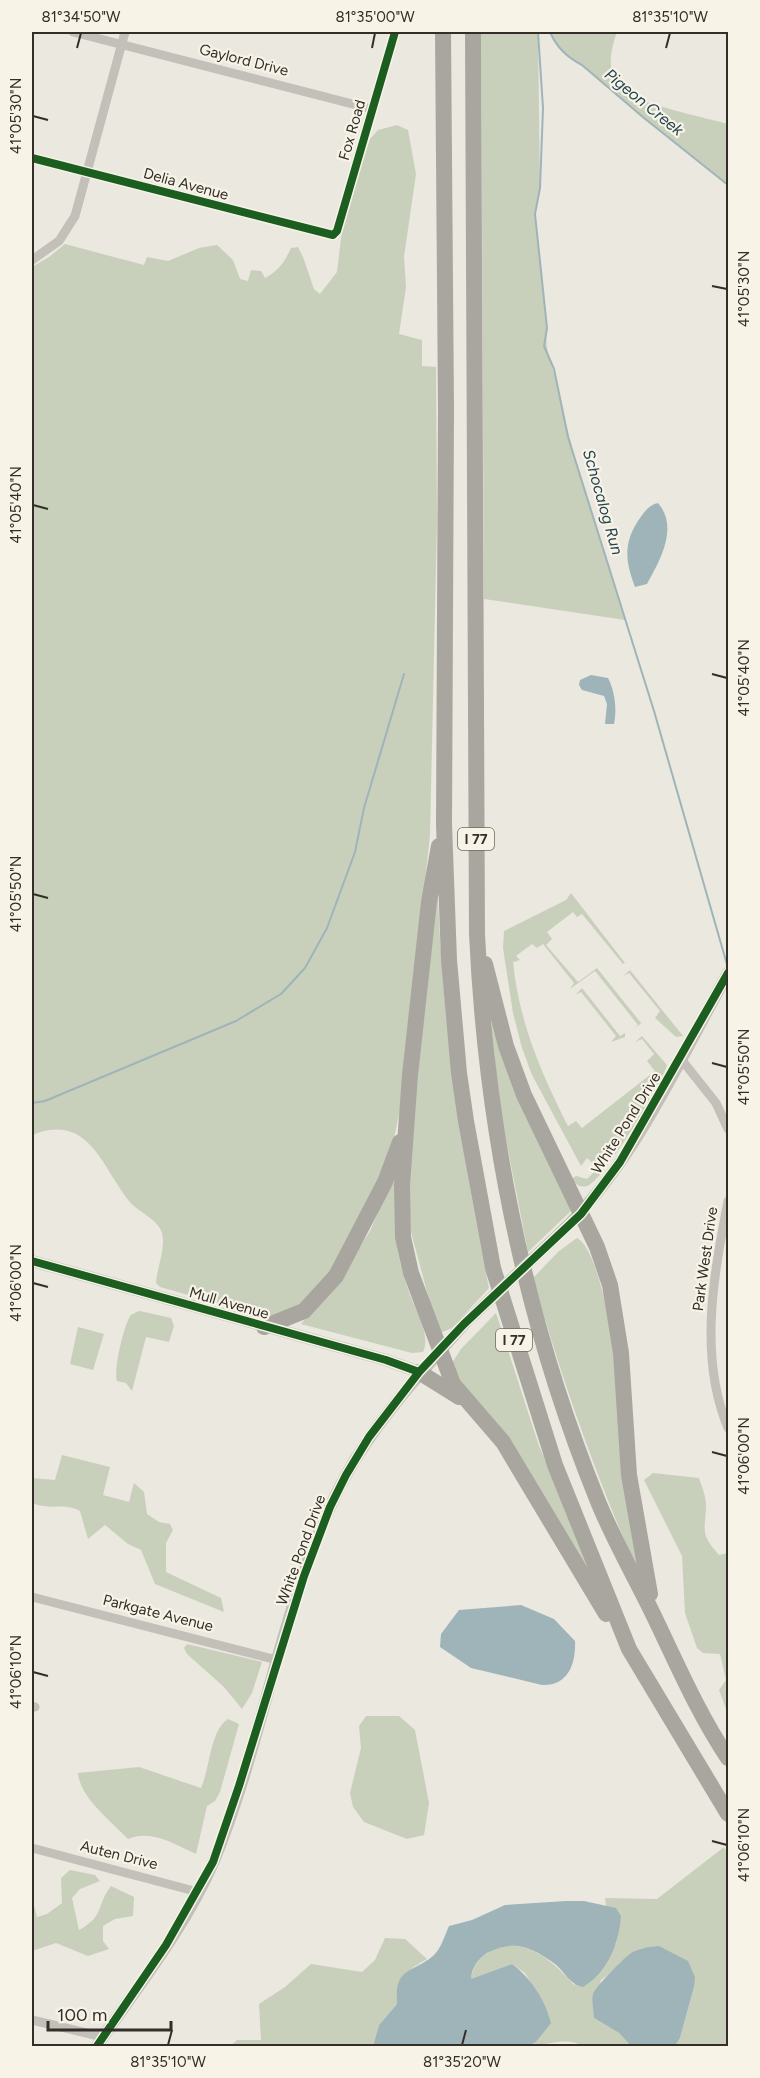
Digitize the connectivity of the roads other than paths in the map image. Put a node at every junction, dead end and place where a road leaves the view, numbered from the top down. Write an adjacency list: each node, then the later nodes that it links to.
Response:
1 (73, 32): 6 (street, Gaylord Drive)
2 (125, 32): 6 (street)
3 (395, 32): 7 (street, Fox Road)
4 (443, 32): 12 (highway, I 77)
5 (473, 32): 13 (highway, I 77)
6 (122, 45): 7 (street, Gaylord Drive); 9 (street)
7 (372, 109): 10 (street, Fox Road)
8 (32, 158): 9 (street, Delia Avenue)
9 (88, 173): 10 (street, Delia Avenue); 11 (street)
10 (333, 235)
11 (32, 260)
12 (444, 824): 16 (highway); 28 (highway, I 77)
13 (477, 933): 19 (highway); 27 (highway, I 77)
14 (728, 973): 15 (street, White Pond Drive)
15 (681, 1059): 17 (street); 19 (street, White Pond Drive)
16 (406, 1124): 21 (highway); 22 (highway)
17 (729, 1129)
18 (729, 1201): 25 (street, Park West Drive)
19 (581, 1214): 22 (street, White Pond Drive, bridge); 27 (highway)
20 (32, 1261): 21 (street, Mull Avenue)
21 (264, 1327): 23 (street, Mull Avenue)
22 (439, 1352): 23 (street, White Pond Drive); 24 (highway)
23 (419, 1372): 24 (highway); 29 (street, White Pond Drive)
24 (471, 1405): 28 (highway)
25 (729, 1428)
26 (32, 1597): 29 (street, Parkgate Avenue)
27 (655, 1618): 30 (highway, I 77)
28 (629, 1649): 31 (highway, I 77)
29 (278, 1660): 33 (street, White Pond Drive)
30 (729, 1758)
31 (729, 1814)
32 (32, 1848): 33 (street, Auten Drive)
33 (198, 1892): 35 (street, White Pond Drive)
34 (32, 2020): 35 (street)
35 (100, 2042)

